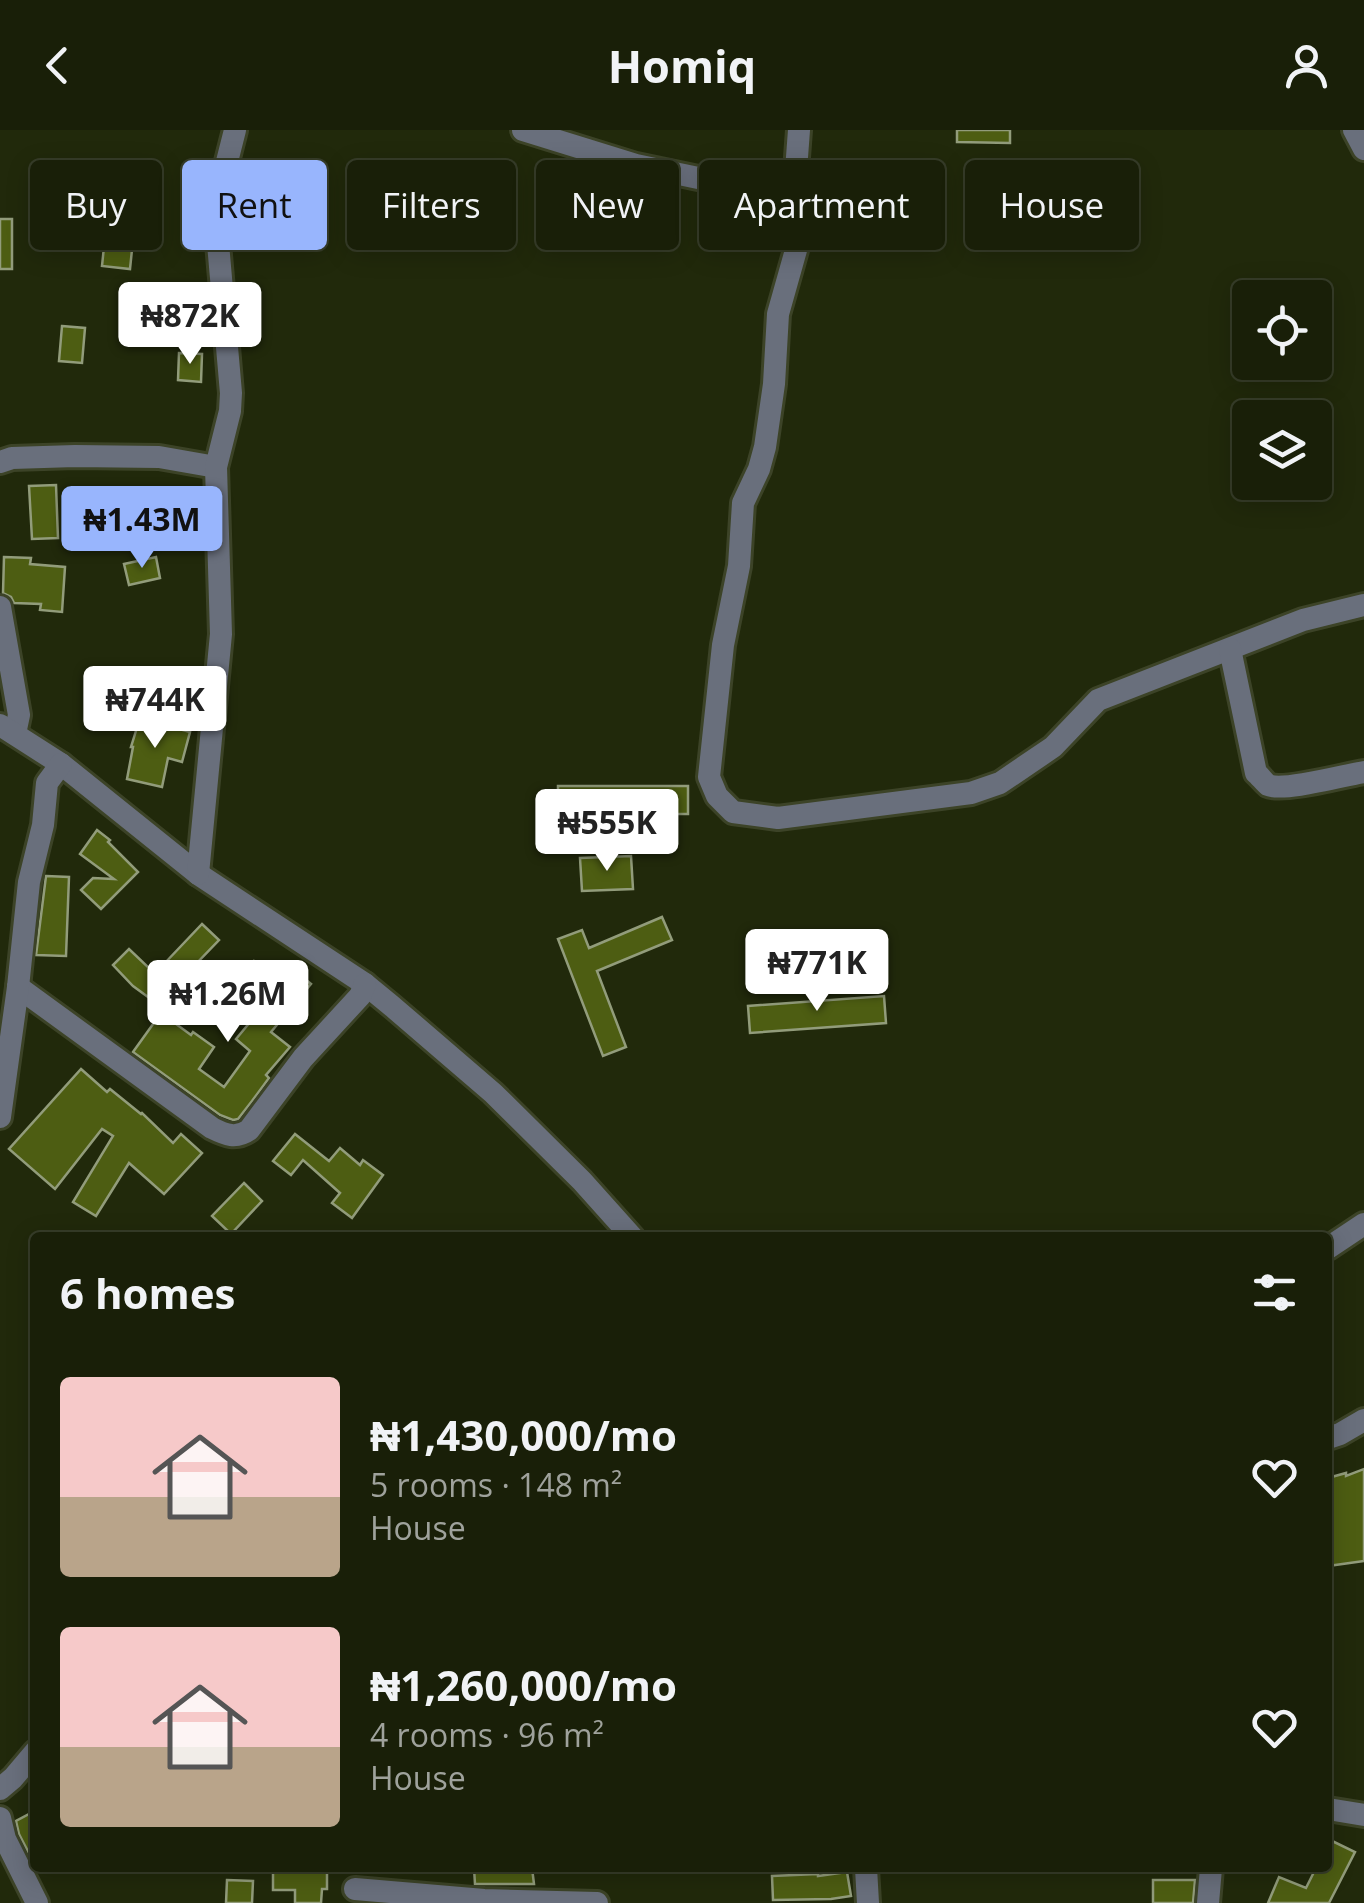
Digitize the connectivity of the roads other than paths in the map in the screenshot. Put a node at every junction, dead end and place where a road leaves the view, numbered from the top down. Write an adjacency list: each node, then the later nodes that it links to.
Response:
1 (235, 130): 10 (street)
2 (523, 130): 7 (street)
3 (799, 130): 6 (street)
4 (1354, 130): 5 (street)
5 (1364, 149)
6 (797, 160)
7 (699, 178)
8 (796, 250): 13 (street)
9 (0, 462): 10 (street)
10 (216, 467): 17 (street)
11 (0, 607): 14 (street)
12 (1363, 608): 13 (street)
13 (1230, 649): 16 (street)
14 (8, 729): 15 (street)
15 (61, 764): 17 (street); 19 (street)
16 (1364, 772)
17 (198, 874): 18 (street)
18 (365, 984): 19 (street); 22 (street)
19 (18, 988): 20 (street)
20 (0, 1117)
21 (1364, 1224): 23 (street)
22 (627, 1232)
23 (1332, 1245)
24 (1364, 1420): 25 (street)
25 (1332, 1436)
26 (30, 1758): 27 (street)
27 (0, 1789)
28 (1332, 1811): 29 (street)
29 (1364, 1815)
30 (0, 1818): 34 (street)
31 (866, 1872): 36 (street)
32 (1212, 1872): 37 (street)
33 (356, 1887): 35 (street)
34 (37, 1903)
35 (597, 1903)
36 (868, 1903)
37 (1208, 1903)

